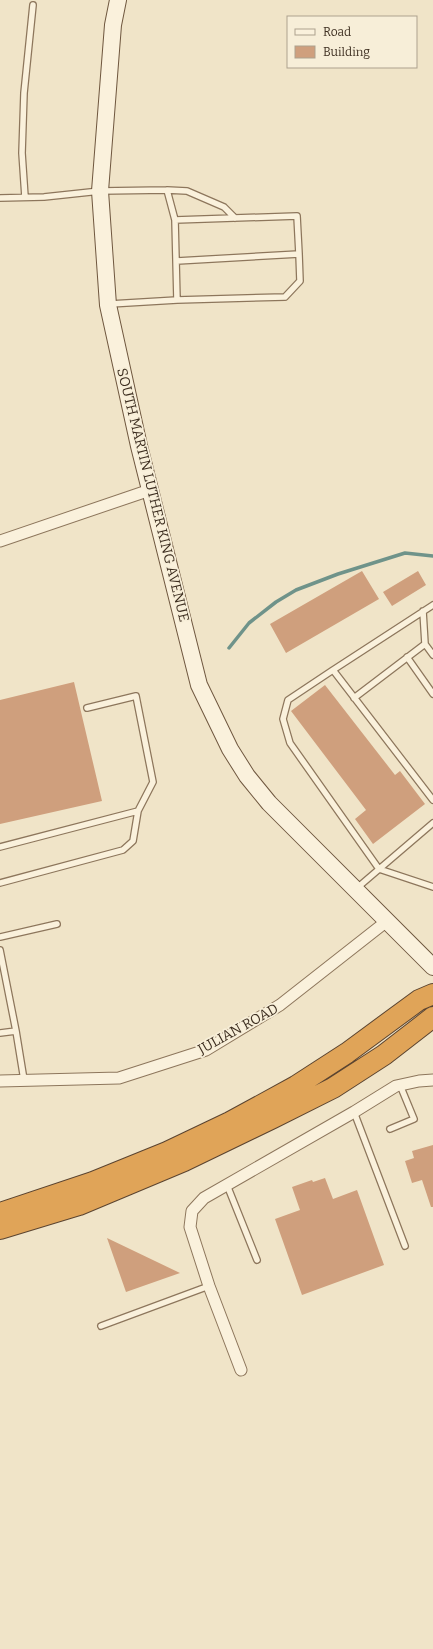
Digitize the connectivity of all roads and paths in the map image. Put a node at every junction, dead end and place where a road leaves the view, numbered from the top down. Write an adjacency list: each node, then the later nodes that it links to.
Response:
1 (118, 0): 4 (street, SOUTH MARTIN LUTHER KING AVENUE)
2 (33, 4): 5 (lane)
3 (167, 190): 4 (lane); 7 (lane); 8 (lane)
4 (100, 191): 5 (lane); 12 (street, SOUTH MARTIN LUTHER KING AVENUE)
5 (25, 197): 6 (lane)
6 (0, 198)
7 (235, 218): 8 (lane); 9 (lane)
8 (175, 220): 10 (lane)
9 (299, 254): 10 (lane); 11 (lane)
10 (177, 261): 11 (lane)
11 (177, 300): 12 (lane)
12 (108, 305): 13 (street, SOUTH MARTIN LUTHER KING AVENUE)
13 (150, 490): 14 (street); 31 (street, SOUTH MARTIN LUTHER KING AVENUE)
14 (0, 541)
15 (433, 605): 16 (lane)
16 (423, 611): 17 (lane); 20 (lane)
17 (425, 644): 18 (lane); 19 (lane)
18 (433, 655)
19 (407, 658): 21 (lane); 22 (lane)
20 (333, 670): 22 (lane); 28 (lane)
21 (433, 694)
22 (354, 698): 24 (lane)
23 (87, 708): 25 (lane)
24 (433, 800)
25 (138, 812): 27 (lane); 29 (lane)
26 (433, 823): 28 (lane)
27 (0, 847)
28 (379, 869): 30 (lane); 31 (lane)
29 (0, 883)
30 (433, 887)
31 (355, 890): 32 (street, SOUTH MARTIN LUTHER KING AVENUE)
32 (387, 921): 36 (street); 41 (street, JULIAN ROAD)
33 (57, 924): 34 (lane)
34 (0, 937)
35 (0, 950): 39 (lane)
36 (433, 967)
37 (433, 994): 48 (highway)
38 (433, 1017): 49 (highway)
39 (16, 1031): 40 (lane); 41 (lane)
40 (0, 1033)
41 (24, 1080): 43 (street, JULIAN ROAD)
42 (433, 1080): 44 (street)
43 (0, 1081)
44 (400, 1085): 45 (street); 46 (lane)
45 (354, 1112): 47 (street); 50 (lane)
46 (390, 1129)
47 (227, 1185): 51 (lane); 52 (street)
48 (0, 1213)
49 (0, 1230)
50 (405, 1246)
51 (257, 1260)
52 (209, 1286): 53 (lane); 54 (street)
53 (101, 1326)
54 (241, 1370)

